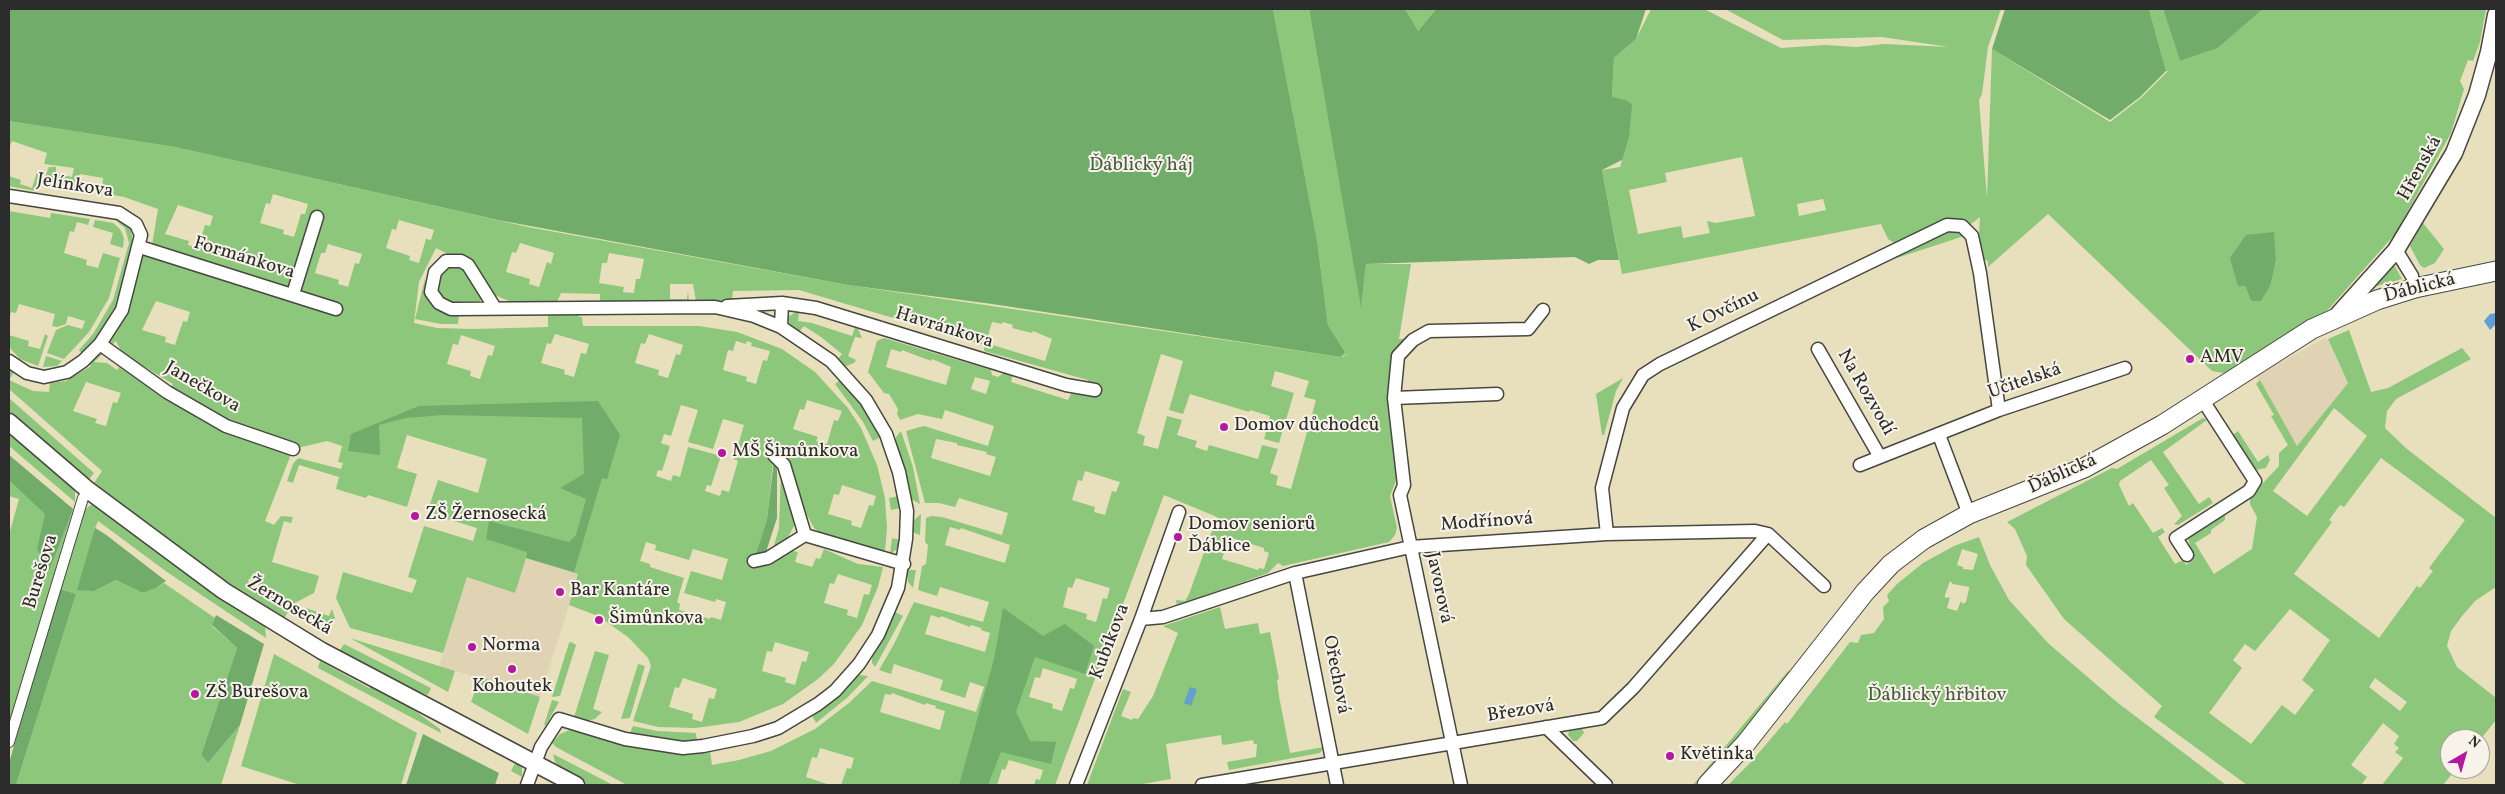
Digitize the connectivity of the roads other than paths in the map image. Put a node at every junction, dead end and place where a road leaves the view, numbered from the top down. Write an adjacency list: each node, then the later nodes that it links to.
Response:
1 (2496, 15): 5 (street, Hřenská)
2 (9, 196): 4 (street, Jelínkova)
3 (316, 217): 8 (street)
4 (140, 247): 8 (street, Formánkova); 16 (street, Jelínkova)
5 (2396, 250): 7 (street); 14 (street, Hřenská)
6 (2496, 271): 14 (main road, Ďáblická)
7 (2412, 276)
8 (292, 294): 12 (street, Formánkova)
9 (782, 303): 10 (street, Havránkova); 15 (street); 20 (street, Havránkova)
10 (715, 307): 11 (street); 15 (street)
11 (495, 308): 11 (street)
12 (336, 309)
13 (1543, 310): 22 (street, Javorová)
14 (2335, 318): 23 (main road, Ďáblická)
15 (781, 327): 40 (street)
16 (100, 344): 18 (street, Jelínkova); 27 (street, Janečkova)
17 (1818, 349): 29 (street, Na Rozvodí)
18 (9, 361)
19 (2125, 368): 24 (street, Učitelská)
20 (1095, 390)
21 (1497, 394): 22 (street)
22 (1394, 398): 37 (street, Javorová)
23 (2202, 399): 33 (main road, Ďáblická); 38 (street)
24 (1999, 410): 26 (street, Učitelská); 34 (street, K Ovčínu)
25 (9, 422): 47 (street, Žernosecká)
26 (1938, 435): 29 (street, Učitelská); 33 (street)
27 (293, 449)
28 (774, 456): 36 (street)
29 (1880, 457): 30 (street, Učitelská)
30 (1860, 465)
31 (83, 498): 45 (street, Burešova)
32 (1179, 512): 43 (street, Kubíkova)
33 (1969, 514): 56 (main road, Ďáblická)
34 (1607, 534): 35 (street, Modřínová); 37 (street, Modřínová)
35 (1768, 534): 42 (street); 44 (street, Březová)
36 (805, 535): 39 (street); 40 (street)
37 (1410, 547): 41 (street, Modřínová); 46 (street, Javorová)
38 (2187, 555)
39 (754, 561)
40 (904, 564): 47 (street)
41 (1295, 573): 43 (street, Modřínová); 48 (street, Ořechová)
42 (1824, 586)
43 (1141, 619): 51 (street, Kubíkova)
44 (1546, 727): 46 (street, Březová); 55 (street)
45 (9, 742)
46 (1453, 742): 48 (street, Březová); 54 (street, Javorová)
47 (534, 764): 49 (street); 50 (street, Žernosecká)
48 (1333, 764): 52 (street, Březová); 53 (street, Ořechová)
49 (527, 785)
50 (576, 785)
51 (1076, 785)
52 (1202, 785)
53 (1338, 785)
54 (1461, 785)
55 (1606, 785)
56 (1707, 785)

